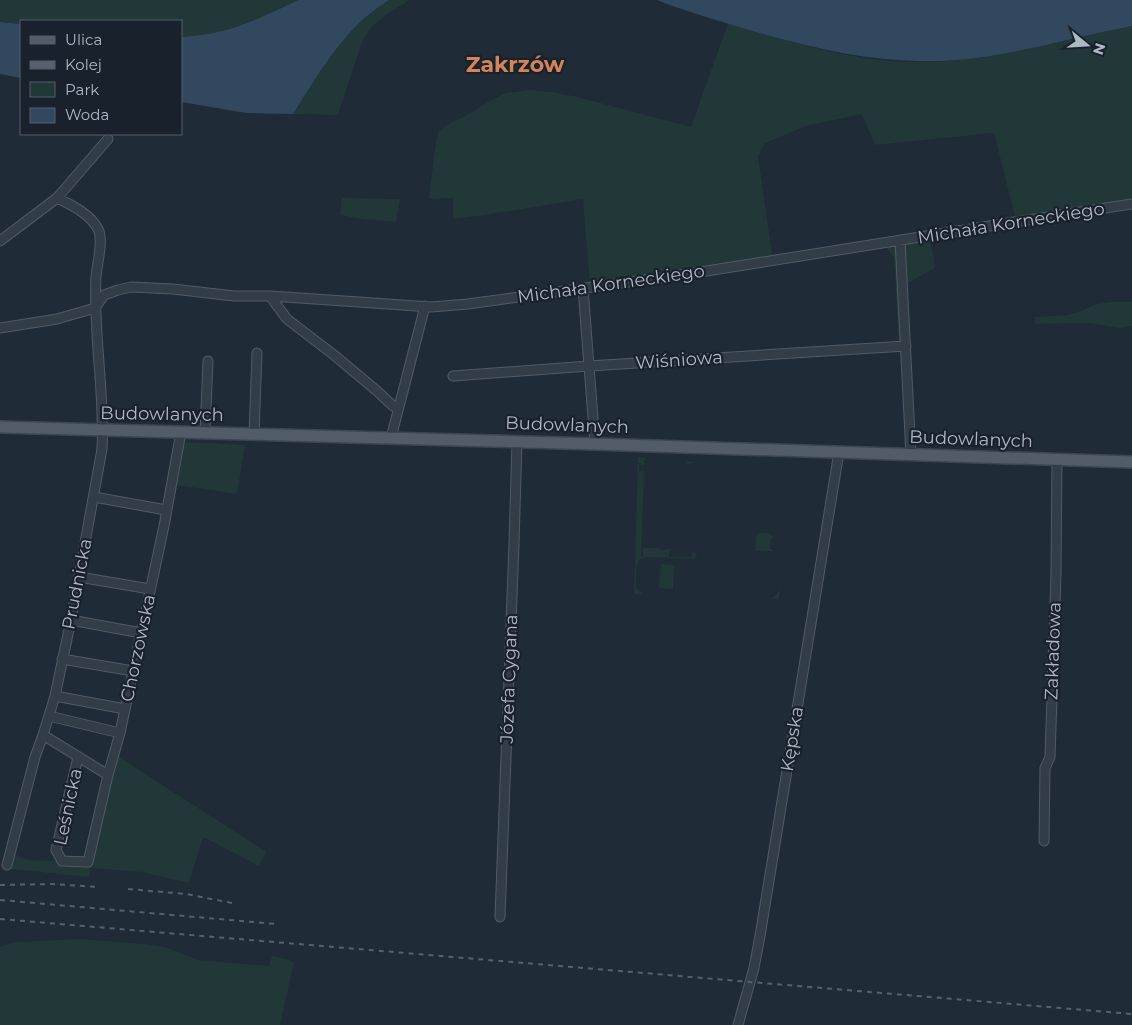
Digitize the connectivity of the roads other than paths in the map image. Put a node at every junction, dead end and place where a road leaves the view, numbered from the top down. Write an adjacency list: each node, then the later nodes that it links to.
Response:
1 (108, 139): 2 (street)
2 (57, 198): 5 (street); 9 (street, Prudnicka)
3 (1132, 204): 4 (street, Michała Korneckiego)
4 (900, 240): 6 (street, Michała Korneckiego); 11 (street)
5 (0, 241)
6 (583, 288): 8 (street, Michała Korneckiego); 14 (street)
7 (270, 296): 8 (street, Michała Korneckiego); 9 (street, Michała Korneckiego); 16 (street)
8 (425, 306): 16 (street)
9 (95, 308): 10 (street); 18 (street, Prudnicka)
10 (0, 328)
11 (906, 346): 14 (street, Wiśniowa); 26 (street)
12 (257, 352): 21 (street)
13 (208, 361): 20 (street)
14 (589, 366): 15 (street, Wiśniowa); 24 (street)
15 (453, 376)
16 (398, 408): 22 (street)
17 (0, 427): 18 (main road, Budowlanych)
18 (102, 430): 19 (main road, Budowlanych); 29 (street, Prudnicka)
19 (181, 432): 20 (main road, Budowlanych); 30 (street, Chorzowska)
20 (205, 432): 21 (main road, Budowlanych)
21 (254, 434): 22 (main road, Budowlanych)
22 (391, 438): 23 (main road, Budowlanych)
23 (517, 441): 24 (main road, Budowlanych); 47 (street, Józefa Cygana)
24 (595, 444): 25 (main road, Budowlanych)
25 (839, 452): 26 (main road, Budowlanych); 48 (street, Kępska)
26 (911, 455): 27 (main road, Budowlanych)
27 (1057, 460): 28 (main road, Budowlanych); 44 (street, Zakładowa)
28 (1132, 462)
29 (94, 497): 30 (street); 31 (street, Prudnicka)
30 (166, 510): 32 (street, Chorzowska)
31 (79, 577): 32 (street); 33 (street, Prudnicka)
32 (150, 590): 34 (street, Chorzowska)
33 (71, 620): 34 (street); 35 (street, Prudnicka)
34 (141, 633): 36 (street, Chorzowska)
35 (62, 659): 36 (street); 37 (street, Prudnicka)
36 (133, 671): 38 (street, Chorzowska)
37 (55, 696): 38 (street); 39 (street, Prudnicka)
38 (125, 709): 40 (street, Chorzowska)
39 (49, 716): 40 (street); 41 (street, Prudnicka)
40 (120, 733): 43 (street, Chorzowska)
41 (43, 735): 42 (street); 46 (street, Prudnicka)
42 (78, 757): 43 (street); 45 (street, Leśnicka)
43 (108, 775): 45 (street, Chorzowska)
44 (1044, 841)
45 (88, 862)
46 (7, 865)
47 (500, 917)
48 (738, 1025)

